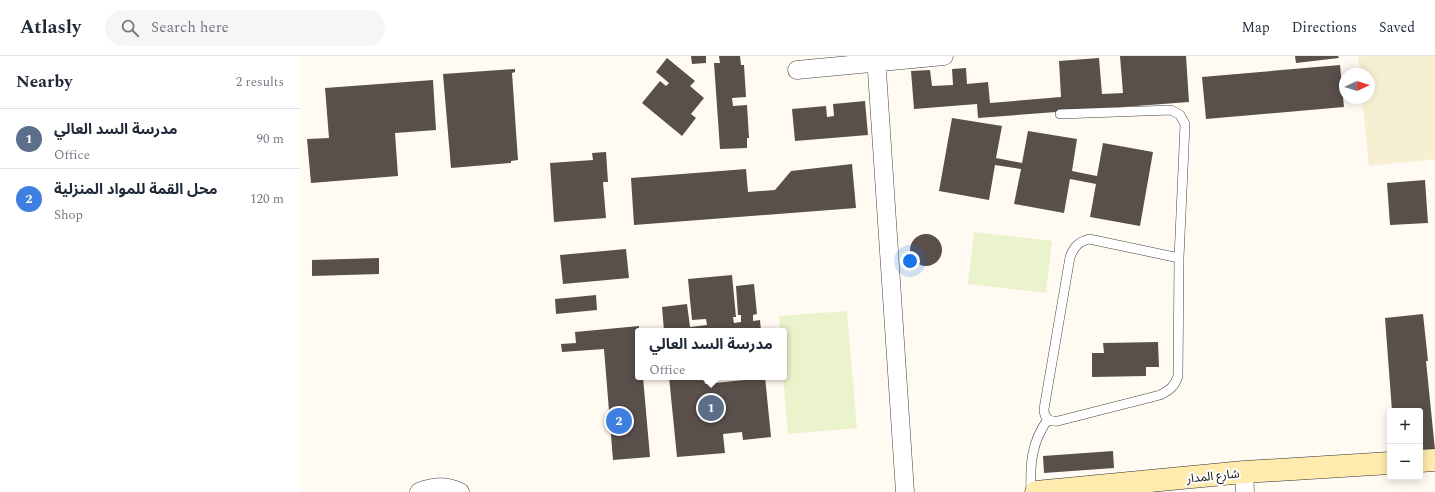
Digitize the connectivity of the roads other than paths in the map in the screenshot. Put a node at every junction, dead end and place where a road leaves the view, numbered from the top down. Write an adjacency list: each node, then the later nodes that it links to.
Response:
1 (944, 56): 2 (street)
2 (876, 59): 3 (street); 15 (street)
3 (797, 70)
4 (1060, 114): 5 (lane)
5 (1179, 258): 6 (lane); 6 (lane)
6 (1048, 419): 16 (lane)
7 (1435, 460): 8 (main road)
8 (1423, 461)
9 (1387, 463): 10 (main road, شارع المدار)
10 (1245, 482): 11 (main road, شارع المدار)
11 (1156, 487): 12 (main road, شارع المدار)
12 (1116, 488): 16 (main road, شارع المدار)
13 (456, 491): 14 (street)
14 (419, 492)
15 (905, 492)
16 (1041, 492)

